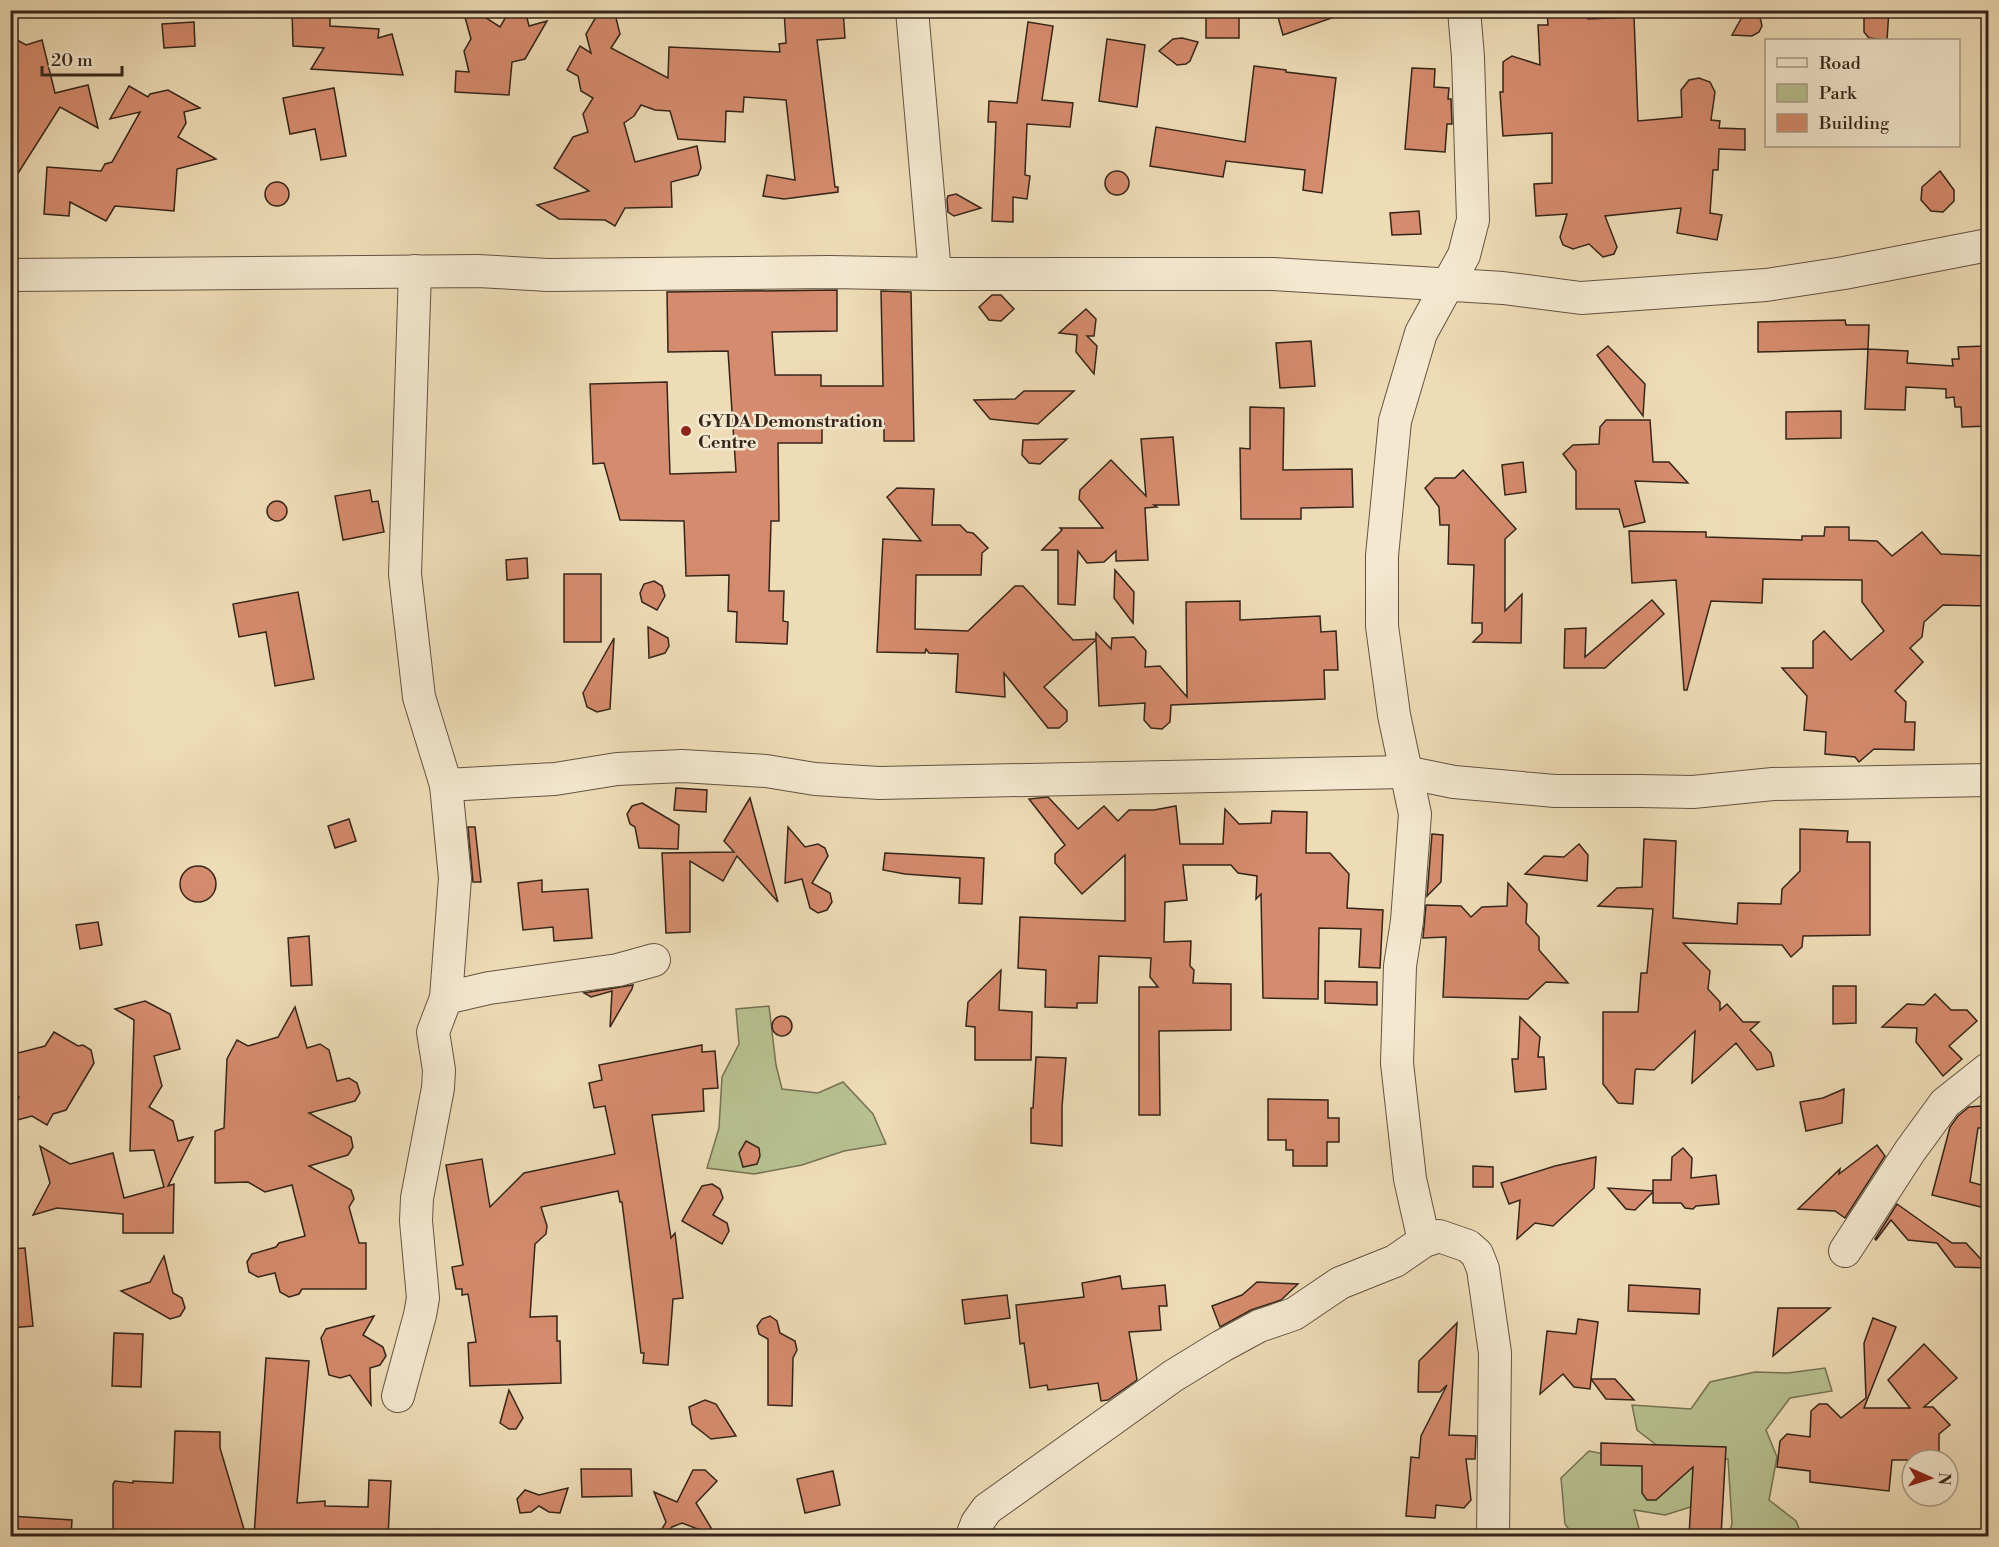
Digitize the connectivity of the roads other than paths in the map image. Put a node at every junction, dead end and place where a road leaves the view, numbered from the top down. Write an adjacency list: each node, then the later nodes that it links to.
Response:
1 (912, 10): 5 (street)
2 (1464, 10): 7 (street)
3 (1989, 245): 7 (street)
4 (415, 271): 5 (street); 6 (street); 10 (street)
5 (935, 274): 7 (street)
6 (10, 275)
7 (1449, 285): 8 (street)
8 (1405, 772): 9 (street); 10 (street); 14 (street)
9 (1989, 780)
10 (447, 785): 12 (street)
11 (654, 960): 12 (street)
12 (446, 998): 16 (street)
13 (1989, 1069): 15 (street)
14 (1424, 1241): 17 (street); 18 (street)
15 (1845, 1251)
16 (398, 1396)
17 (972, 1536)
18 (1493, 1536)

